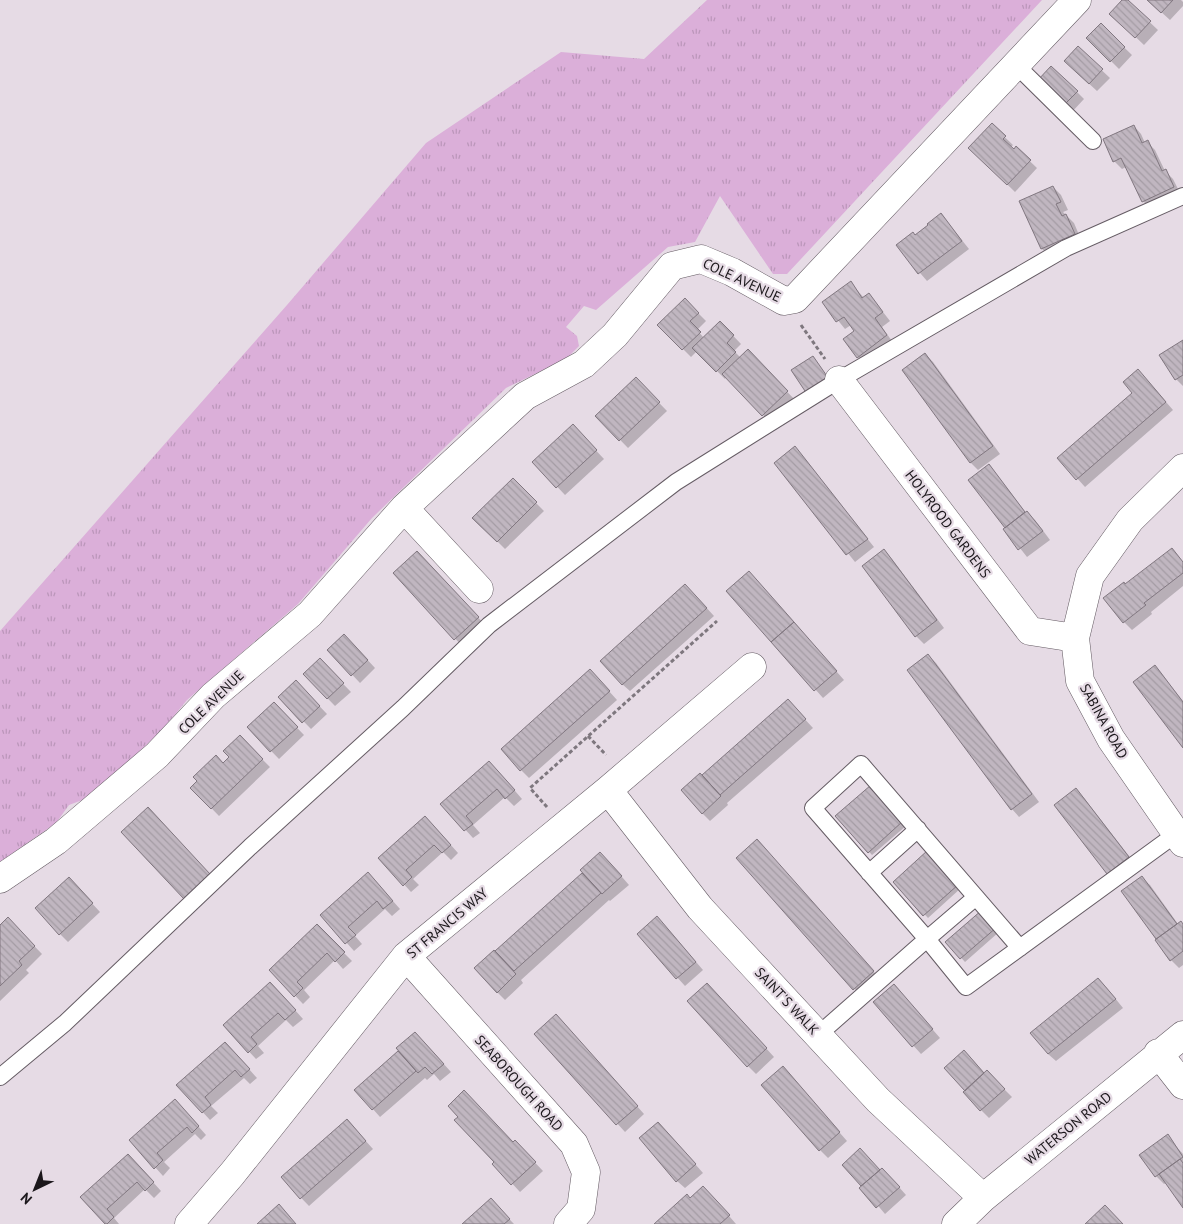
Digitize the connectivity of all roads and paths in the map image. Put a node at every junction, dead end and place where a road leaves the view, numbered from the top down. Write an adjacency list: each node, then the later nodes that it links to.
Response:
1 (1077, 0): 2 (street, COLE AVENUE)
2 (1016, 65): 3 (lane); 5 (street, COLE AVENUE)
3 (1093, 141)
4 (1183, 196): 6 (lane)
5 (784, 301): 6 (path); 8 (street, COLE AVENUE)
6 (840, 380): 11 (street, HOLYROOD GARDENS); 28 (lane)
7 (1183, 468): 11 (street, SABINA ROAD)
8 (404, 508): 9 (street); 20 (street, COLE AVENUE)
9 (479, 589)
10 (717, 621): 13 (path)
11 (1075, 638): 18 (street, SABINA ROAD)
12 (752, 667): 15 (street, ST FRANCIS WAY)
13 (588, 736): 14 (path); 16 (path)
14 (606, 756)
15 (608, 790): 24 (street, ST FRANCIS WAY); 25 (street, SAINT'S WALK)
16 (549, 809)
17 (918, 829): 19 (lane); 19 (lane); 21 (lane)
18 (1180, 839): 23 (lane)
19 (869, 873): 22 (lane)
20 (0, 878)
21 (976, 897): 22 (lane); 23 (lane)
22 (927, 940): 23 (lane); 25 (lane)
23 (1020, 948)
24 (406, 956): 31 (street, ST FRANCIS WAY); 32 (street, SEABOROUGH ROAD)
25 (818, 1035): 30 (street, SAINT'S WALK)
26 (1183, 1035): 27 (street, WATERSON ROAD)
27 (1158, 1053): 29 (street); 30 (street, WATERSON ROAD)
28 (0, 1077)
29 (1183, 1085)
30 (983, 1198): 33 (street, WATERSON ROAD)
31 (188, 1224)
32 (568, 1224)
33 (956, 1224)

